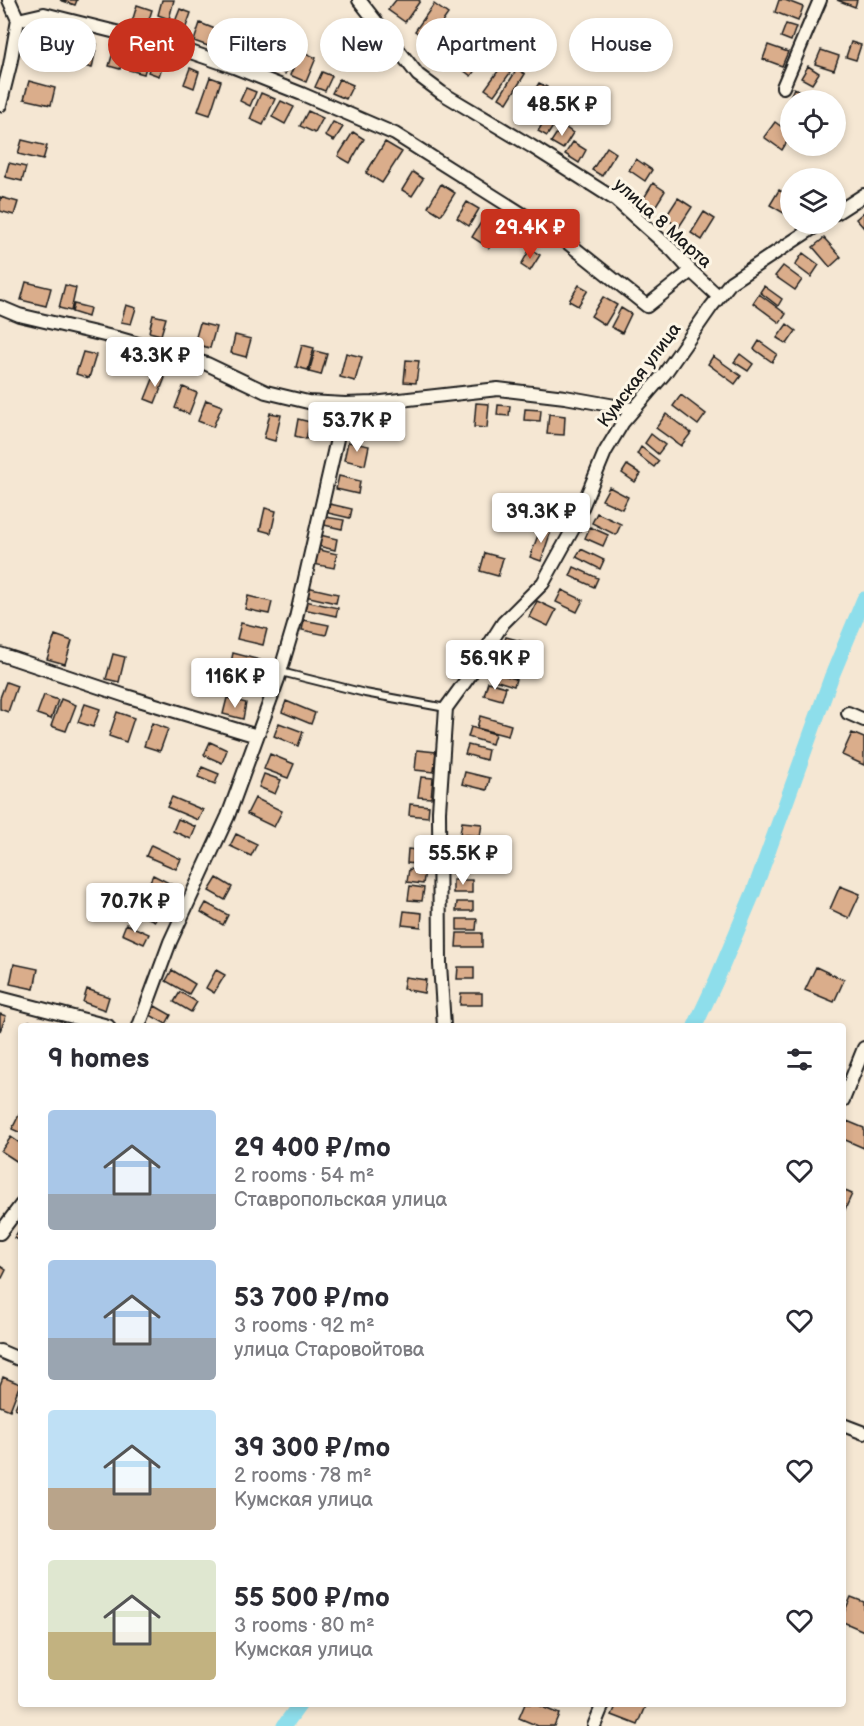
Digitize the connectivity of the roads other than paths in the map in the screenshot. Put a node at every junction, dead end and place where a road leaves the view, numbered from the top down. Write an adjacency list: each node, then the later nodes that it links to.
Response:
1 (9, 0): 6 (street)
2 (359, 0): 13 (street, улица 8 Марта)
3 (820, 0): 8 (street)
4 (27, 18): 5 (street)
5 (60, 18)
6 (18, 20): 9 (street)
7 (96, 27): 13 (street)
8 (783, 87)
9 (0, 105)
10 (864, 195): 11 (street)
11 (846, 207)
12 (804, 234): 14 (street, Кумская улица)
13 (691, 271): 14 (street, улица 8 Марта)
14 (719, 297): 17 (street, Кумская улица)
15 (0, 307): 16 (street)
16 (345, 404): 17 (street); 19 (street)
17 (632, 409): 20 (street, Кумская улица)
18 (0, 654): 23 (street)
19 (280, 672): 20 (lane); 23 (street)
20 (446, 708): 27 (street)
21 (848, 713): 22 (street)
22 (864, 720)
23 (257, 736): 26 (street)
24 (0, 998): 25 (street)
25 (96, 1023)
26 (141, 1023)
27 (444, 1023)
28 (864, 1048): 29 (street)
29 (846, 1093)
30 (18, 1209): 31 (street)
31 (0, 1233)
32 (0, 1351): 33 (street)
33 (18, 1359)
34 (846, 1426): 35 (street)
35 (864, 1433)
36 (602, 1707): 37 (street)
37 (594, 1726)

